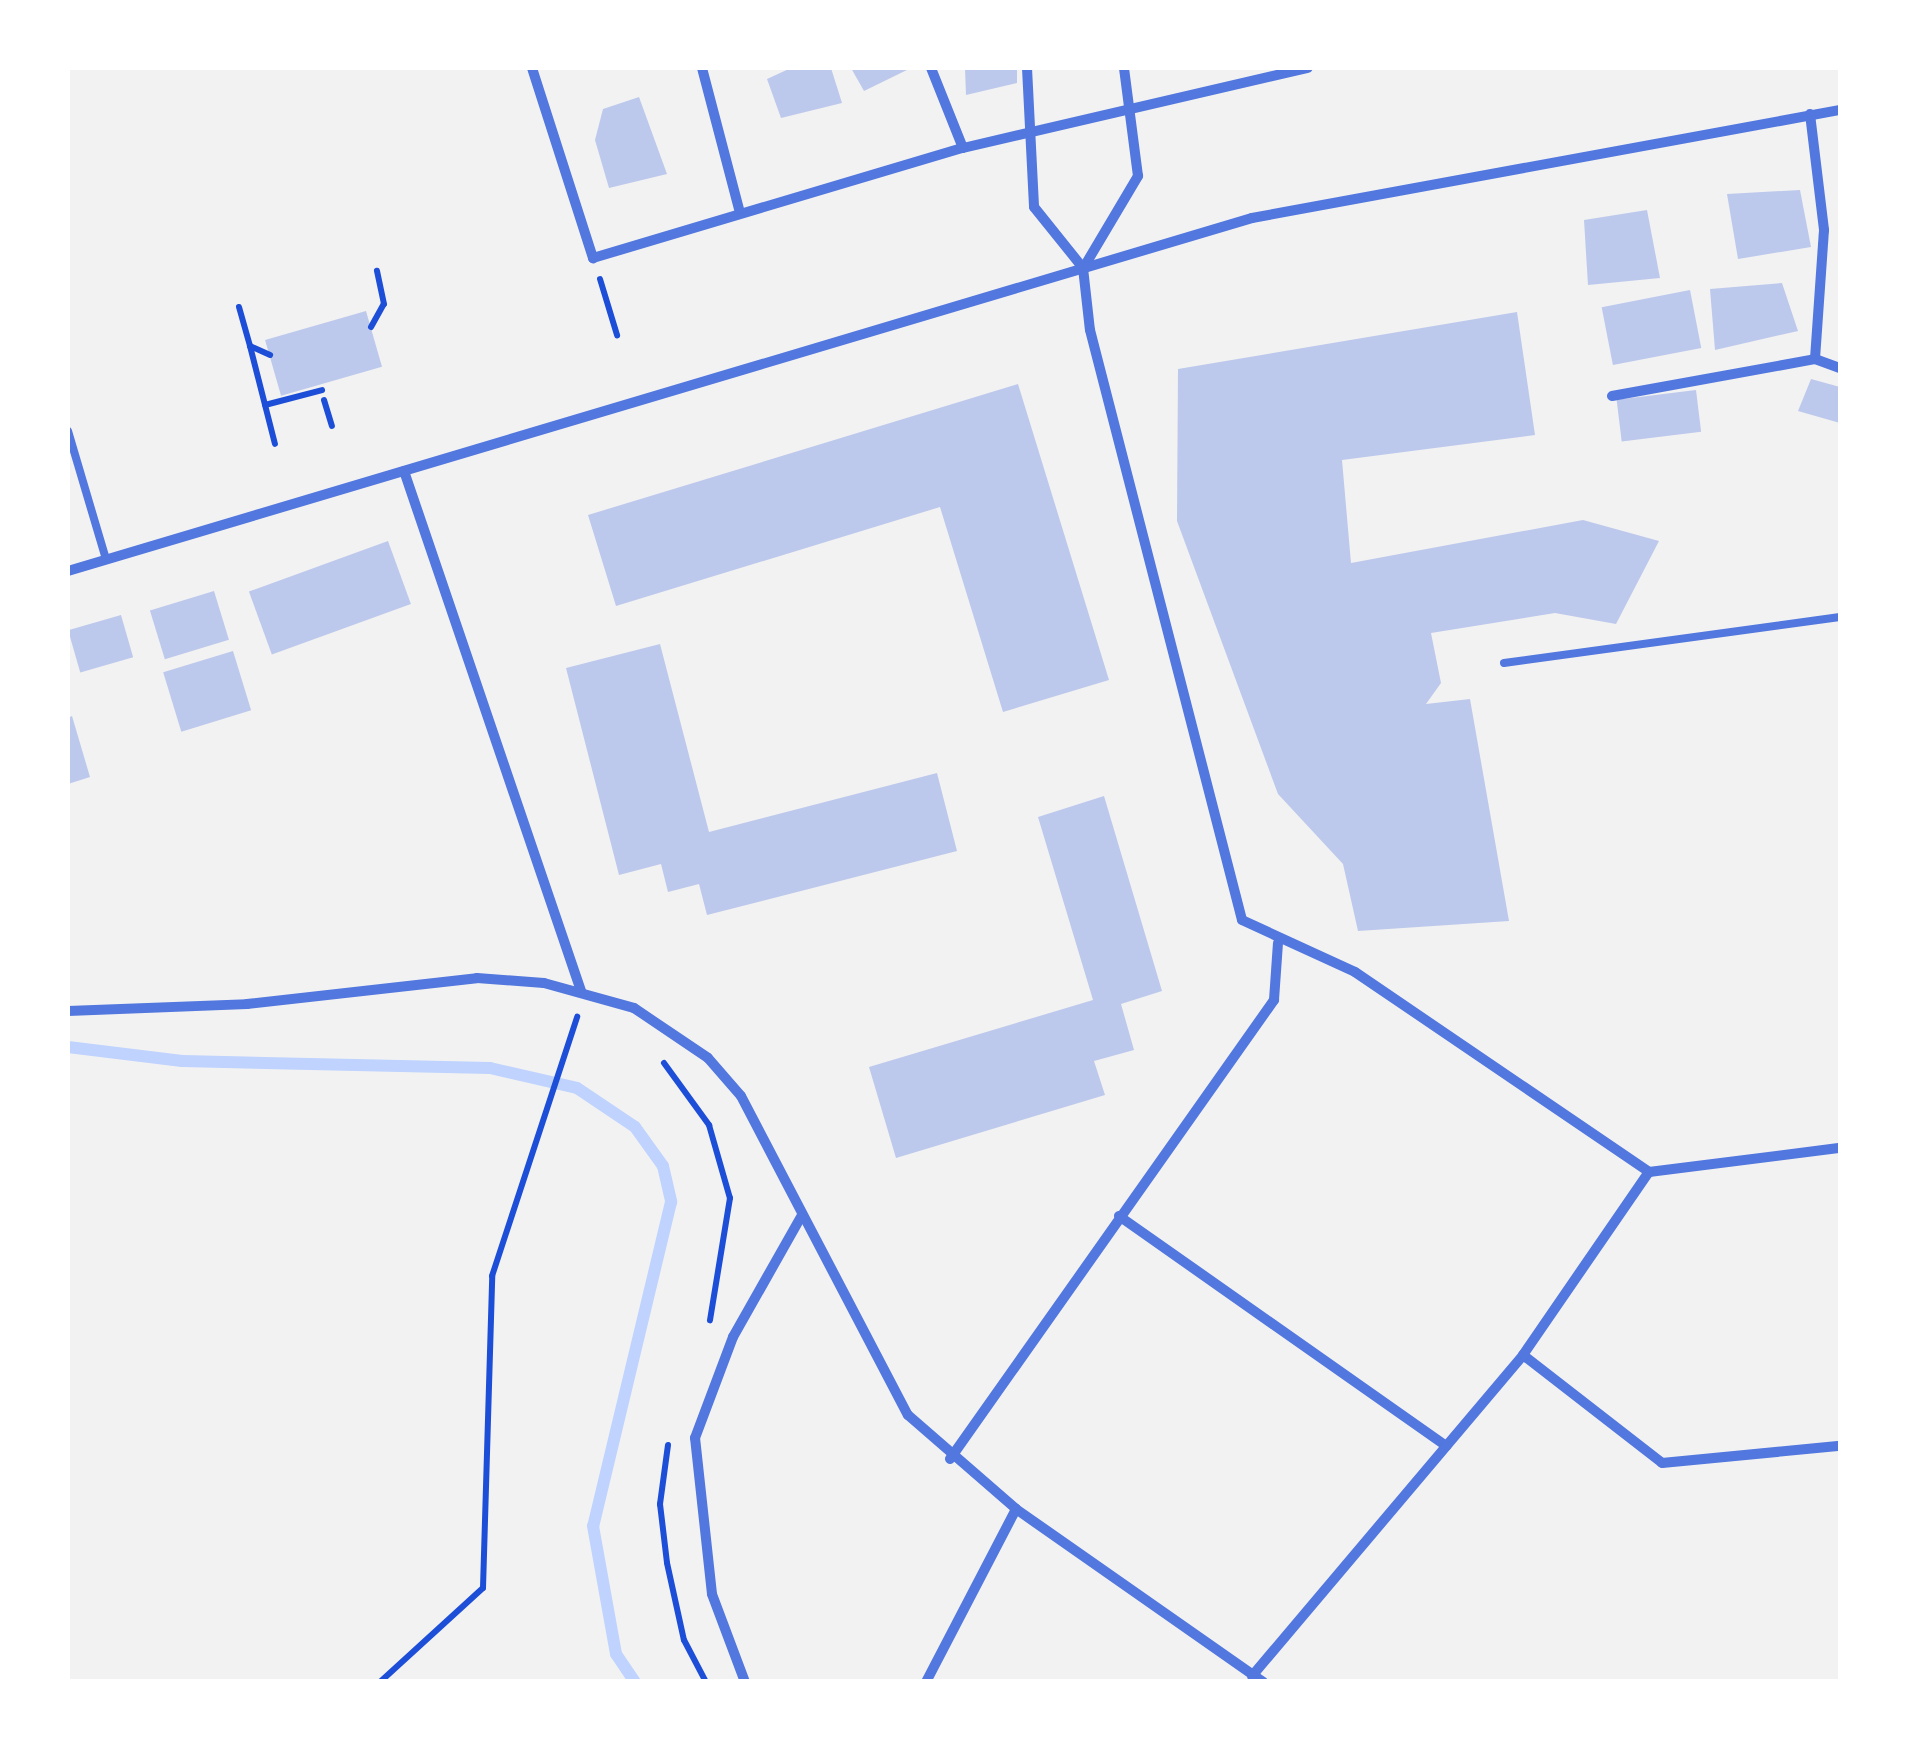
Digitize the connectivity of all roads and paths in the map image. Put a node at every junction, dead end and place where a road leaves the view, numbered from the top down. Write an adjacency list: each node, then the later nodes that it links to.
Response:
1 (532, 68): 13 (street)
2 (702, 68): 12 (street)
3 (932, 68): 11 (street)
4 (1027, 68): 10 (street)
5 (1124, 68): 7 (street)
6 (1308, 68): 7 (street)
7 (1128, 109): 10 (street); 14 (street)
8 (1840, 110): 9 (street)
9 (1810, 114): 14 (street); 21 (street)
10 (1026, 136): 11 (street); 14 (street)
11 (963, 148): 12 (street)
12 (739, 209): 13 (street)
13 (593, 258): 18 (path)
14 (1083, 268): 30 (street); 35 (street)
15 (377, 272): 17 (path)
16 (239, 307): 19 (path)
17 (370, 327)
18 (617, 335)
19 (250, 346): 20 (path); 26 (path)
20 (270, 355)
21 (1815, 360): 22 (street); 24 (street)
22 (1840, 368)
23 (322, 390): 26 (path)
24 (1612, 396)
25 (324, 400): 27 (path)
26 (265, 405): 29 (path)
27 (332, 426)
28 (68, 432): 31 (lane)
29 (275, 444)
30 (404, 472): 31 (street); 36 (street)
31 (106, 559): 32 (street)
32 (68, 571)
33 (1840, 616): 34 (lane)
34 (1504, 663)
35 (1278, 943): 43 (street); 45 (street)
36 (581, 991): 38 (street); 44 (street)
37 (559, 1007): 39 (path)
38 (68, 1011)
39 (591, 1015)
40 (576, 1020): 54 (path)
41 (651, 1048): 46 (path)
42 (1840, 1148): 43 (street)
43 (1649, 1172): 47 (street)
44 (801, 1216): 51 (street); 56 (street)
45 (1119, 1216): 49 (street); 51 (street)
46 (706, 1330)
47 (1523, 1355): 49 (street); 50 (street)
48 (670, 1439): 55 (path)
49 (1446, 1446): 53 (street)
50 (1840, 1446)
51 (950, 1458): 52 (street)
52 (1016, 1509): 53 (street); 57 (street)
53 (1258, 1679)
54 (380, 1682)
55 (706, 1682)
56 (745, 1682)
57 (926, 1682)

